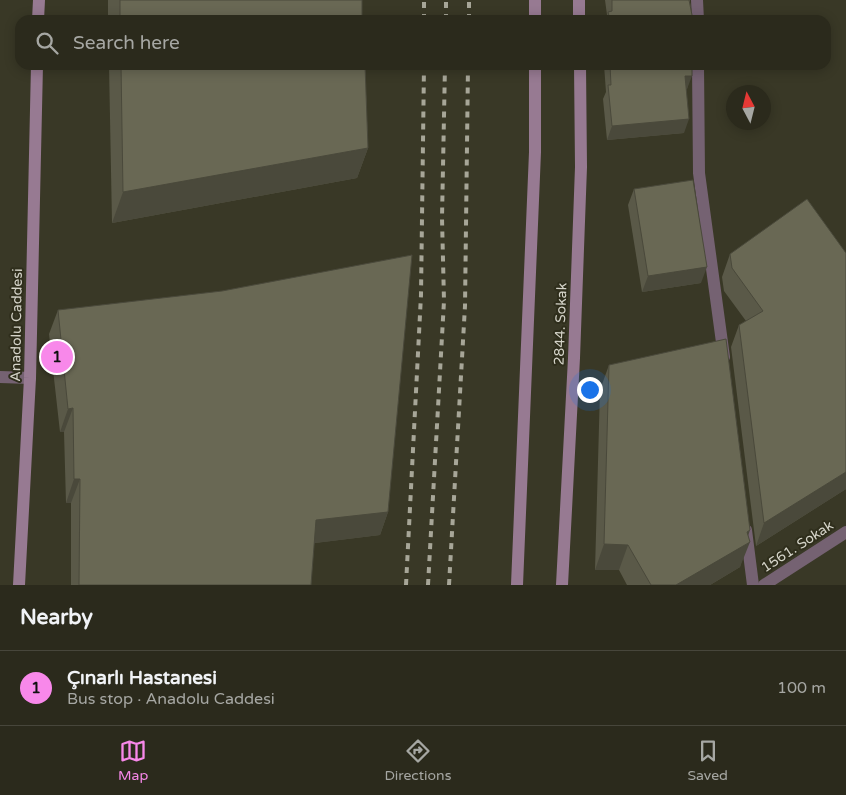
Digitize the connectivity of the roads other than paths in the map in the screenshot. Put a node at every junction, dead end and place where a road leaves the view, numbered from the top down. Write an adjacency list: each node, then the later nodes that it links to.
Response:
1 (39, 0): 5 (main road)
2 (534, 0): 6 (main road)
3 (579, 0): 7 (main road)
4 (698, 0): 8 (street)
5 (38, 15)
6 (535, 15)
7 (579, 15)
8 (698, 15)
9 (37, 70): 15 (main road, Anadolu Caddesi)
10 (535, 70): 19 (main road)
11 (580, 70): 20 (main road, 2844. Sokak)
12 (698, 70): 13 (street)
13 (726, 370)
14 (0, 378): 15 (street)
15 (30, 378): 18 (main road, Anadolu Caddesi)
16 (744, 517): 21 (street)
17 (846, 532): 22 (street, 1561. Sokak)
18 (19, 585)
19 (517, 585)
20 (562, 585)
21 (753, 585)
22 (764, 585)

